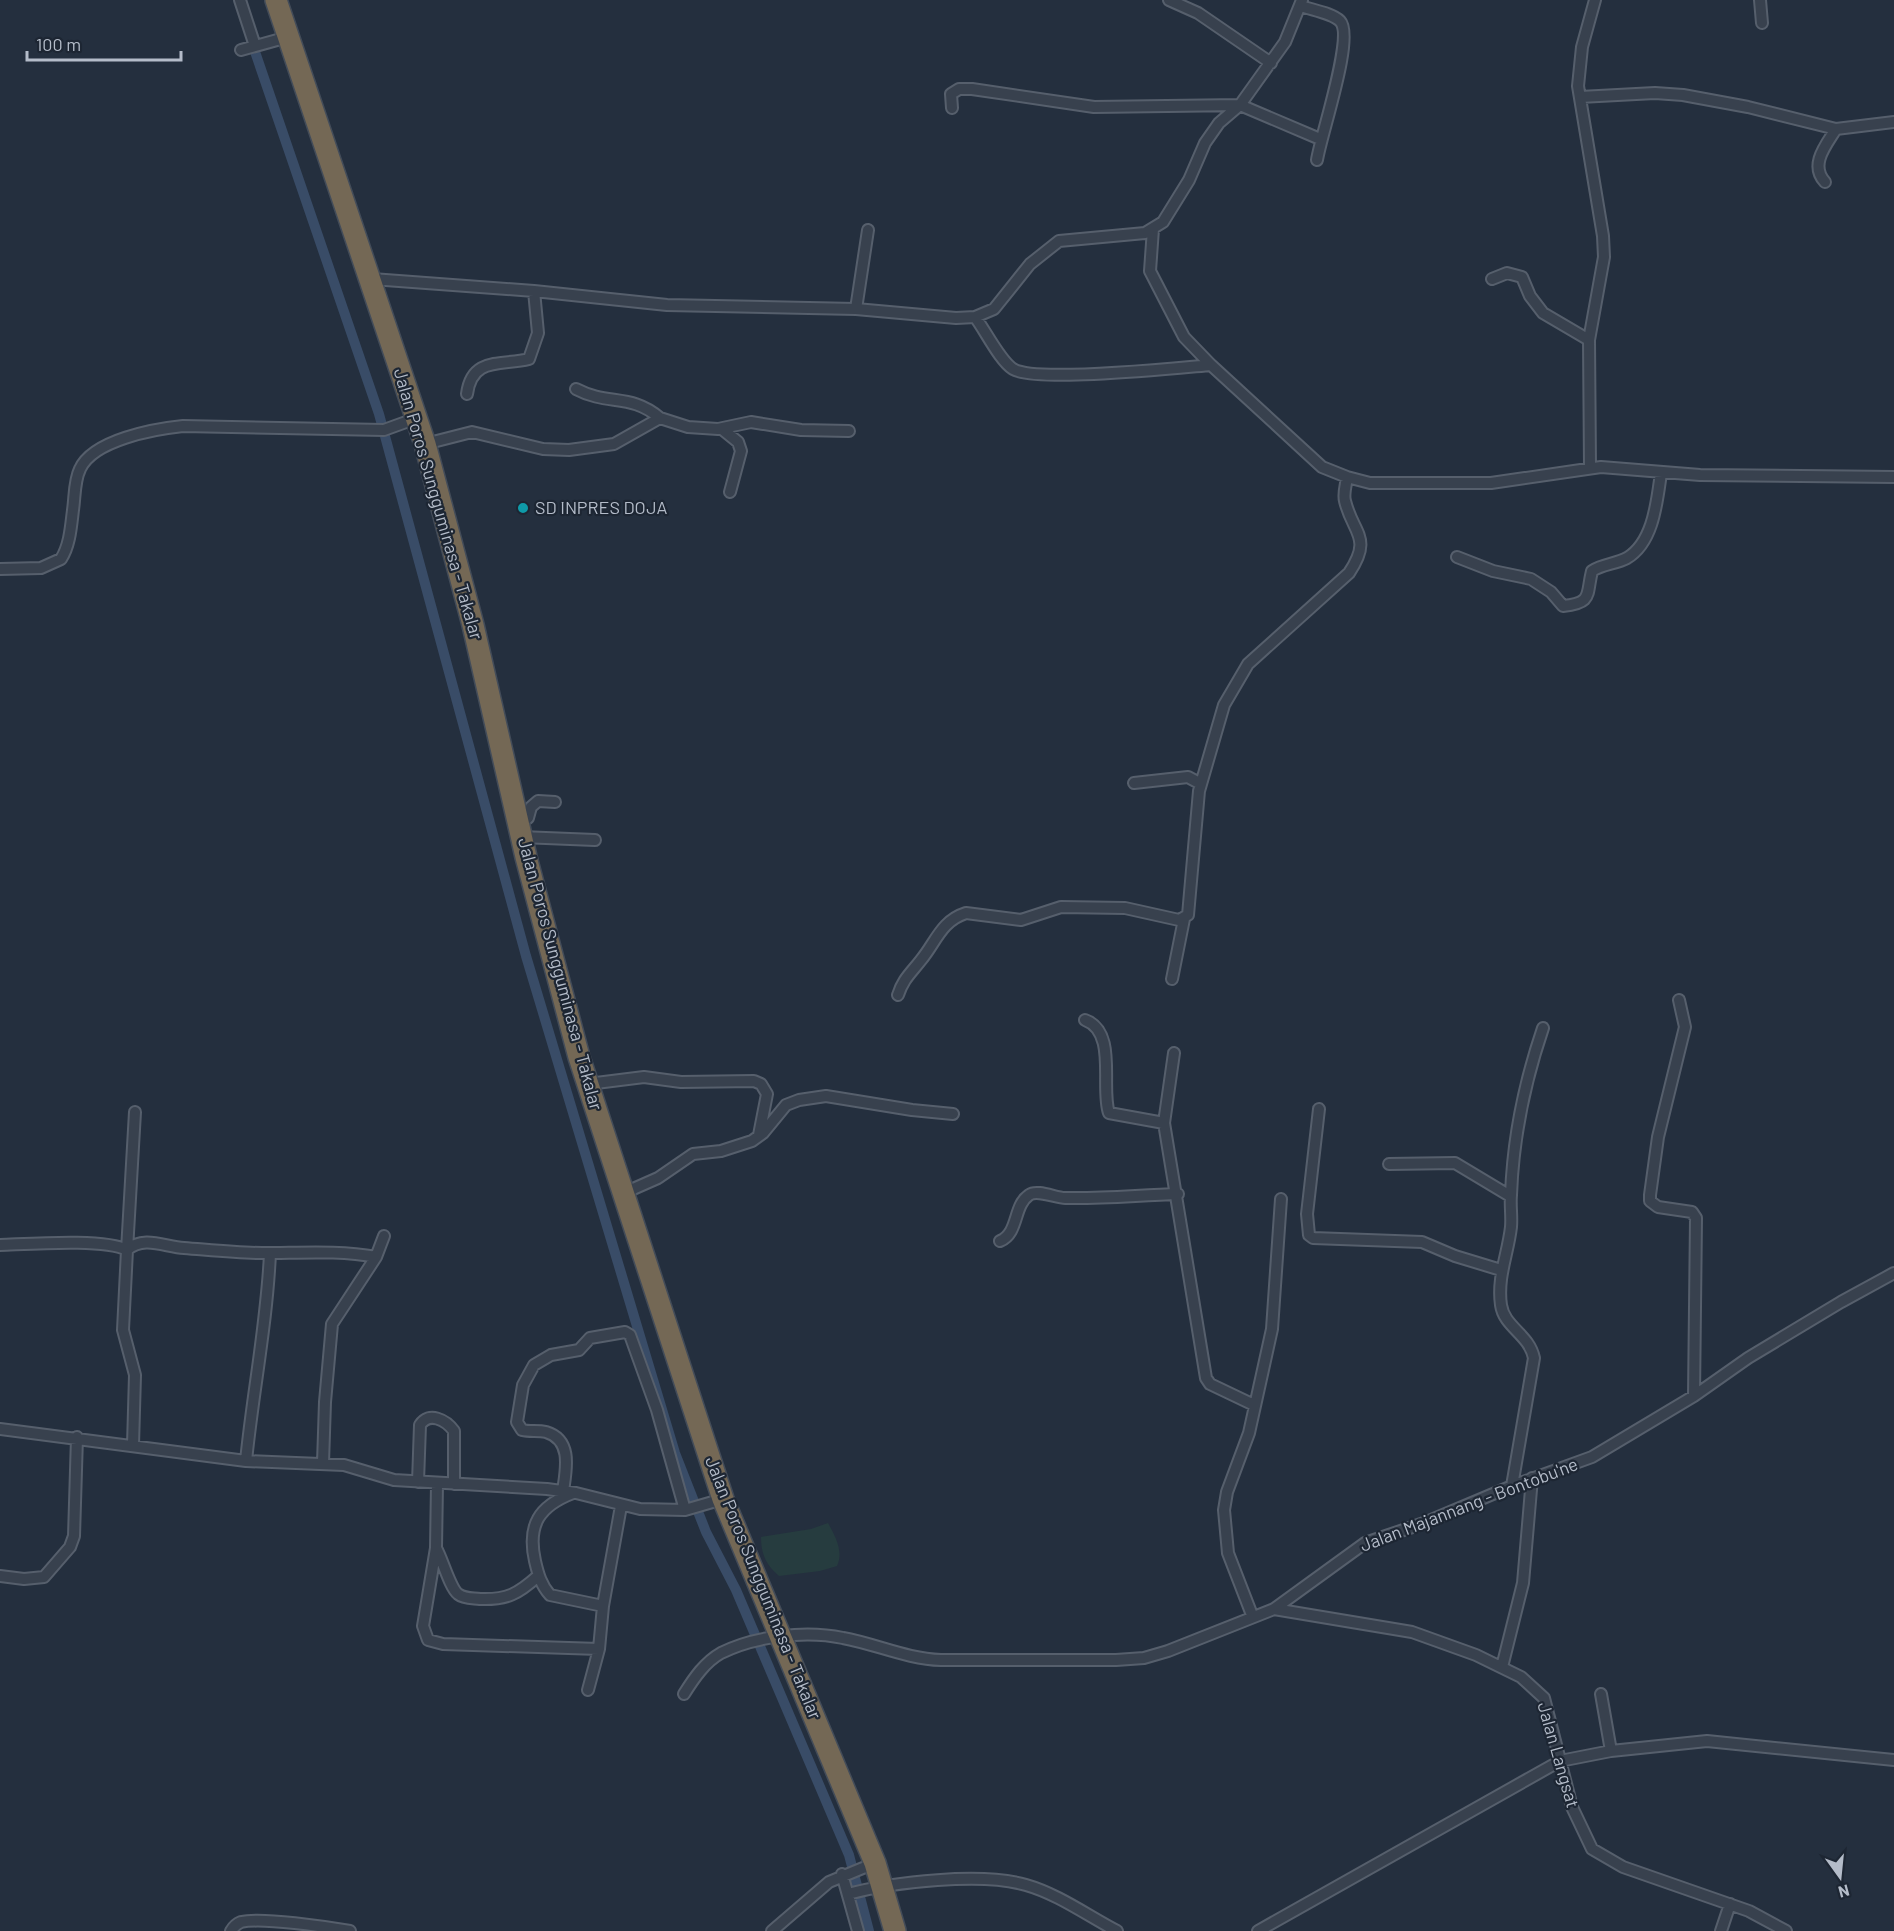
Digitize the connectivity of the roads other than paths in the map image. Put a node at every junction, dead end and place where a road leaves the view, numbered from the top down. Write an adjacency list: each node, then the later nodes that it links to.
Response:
1 (240, 0): 9 (street)
2 (276, 0): 8 (highway, Jalan Poros Sungguminasa - Takalar)
3 (1170, 0): 11 (street)
4 (1595, 0): 12 (street)
5 (1760, 0): 7 (street)
6 (1301, 3): 11 (street); 17 (street)
7 (1762, 23)
8 (279, 39): 9 (street); 22 (highway, Jalan Poros Sungguminasa - Takalar)
9 (256, 46): 10 (street)
10 (241, 50)
11 (1271, 63): 13 (street)
12 (1580, 97): 16 (street); 27 (street)
13 (1240, 105): 14 (street); 17 (street); 20 (street)
14 (952, 108)
15 (1894, 122): 16 (street)
16 (1836, 129): 19 (street)
17 (1320, 139): 18 (street)
18 (1317, 160)
19 (1825, 182)
20 (1153, 229): 26 (street); 28 (street)
21 (868, 230): 25 (street)
22 (372, 279): 24 (street); 32 (highway, Jalan Poros Sungguminasa - Takalar)
23 (1492, 279): 27 (street)
24 (534, 291): 25 (street); 30 (street)
25 (856, 309): 26 (street)
26 (975, 317): 28 (street)
27 (1588, 340): 36 (street)
28 (1211, 365): 38 (street)
29 (576, 389): 31 (street)
30 (467, 394)
31 (660, 418): 33 (street); 35 (street)
32 (412, 420): 35 (highway, Jalan Poros Sungguminasa - Takalar); 42 (street)
33 (722, 429): 34 (street); 40 (street)
34 (849, 431)
35 (425, 444): 46 (highway, Jalan Poros Sungguminasa - Takalar)
36 (1590, 467): 37 (street); 38 (street)
37 (1661, 473): 39 (street); 41 (street)
38 (1347, 477): 44 (street)
39 (1894, 477)
40 (730, 492)
41 (1457, 557)
42 (0, 569)
43 (1134, 783): 44 (street)
44 (1201, 784): 48 (street)
45 (555, 802): 46 (street)
46 (520, 829): 47 (street); 55 (highway, Jalan Poros Sungguminasa - Takalar)
47 (595, 840)
48 (1184, 919): 49 (street); 50 (street)
49 (1172, 979)
50 (898, 995)
51 (1679, 999): 74 (street)
52 (1085, 1020): 59 (street)
53 (1543, 1028): 64 (street)
54 (1174, 1053): 59 (street)
55 (588, 1084): 60 (street); 62 (highway, Jalan Poros Sungguminasa - Takalar)
56 (1319, 1109): 72 (street)
57 (135, 1112): 69 (street)
58 (953, 1114): 60 (street)
59 (1164, 1122): 63 (street)
60 (758, 1137): 62 (street)
61 (1389, 1164): 64 (street)
62 (624, 1192): 87 (highway, Jalan Poros Sungguminasa - Takalar)
63 (1178, 1194): 67 (street); 75 (street)
64 (1510, 1196): 72 (street)
65 (1281, 1198): 75 (street)
66 (384, 1236): 71 (street)
67 (1000, 1241)
68 (0, 1245): 69 (street)
69 (127, 1250): 70 (street); 78 (street)
70 (270, 1253): 71 (street); 79 (street)
71 (376, 1257): 80 (street)
72 (1501, 1269): 85 (street)
73 (1894, 1272): 74 (street, Jalan Majannang - Bontobu'ne)
74 (1694, 1396): 81 (street, Jalan Majannang - Bontobu'ne)
75 (1254, 1405): 95 (street)
76 (0, 1429): 77 (street)
77 (77, 1437): 78 (street); 91 (street)
78 (134, 1444): 79 (street)
79 (246, 1461): 80 (street)
80 (323, 1463): 82 (street)
81 (1532, 1478): 85 (street, Jalan Majannang - Bontobu'ne); 98 (street)
82 (418, 1482): 83 (street); 84 (street)
83 (437, 1484): 84 (street); 90 (street)
84 (454, 1484): 86 (street)
85 (1512, 1486): 94 (street, Jalan Majannang - Bontobu'ne)
86 (568, 1492): 88 (street); 89 (street); 92 (street)
87 (718, 1501): 89 (street); 96 (highway, Jalan Poros Sungguminasa - Takalar)
88 (621, 1506): 89 (street); 93 (street)
89 (688, 1510)
90 (436, 1548): 92 (street); 97 (street)
91 (0, 1576)
92 (538, 1576): 93 (street)
93 (603, 1606): 97 (street)
94 (1274, 1609): 95 (street, Jalan Majannang - Bontobu'ne); 98 (street, Jalan Langsat)
95 (1252, 1615): 96 (street, Jalan Majannang - Bontobu'ne)
96 (776, 1638): 100 (street, Jalan Majannang - Bontobu'ne); 105 (highway, Jalan Poros Sungguminasa - Takalar)
97 (599, 1648): 99 (street)
98 (1502, 1667): 104 (street, Jalan Langsat)
99 (588, 1690)
100 (684, 1694)
101 (1601, 1694): 102 (street)
102 (1611, 1751): 103 (street); 104 (street)
103 (1894, 1760)
104 (1560, 1761): 109 (street, Jalan Langsat); 116 (street)
105 (870, 1865): 106 (street); 107 (highway, Jalan Poros Sungguminasa - Takalar)
106 (844, 1874): 108 (street); 112 (street)
107 (876, 1888): 108 (street); 114 (highway, Jalan Poros Sungguminasa - Takalar); 115 (street)
108 (850, 1893): 113 (street)
109 (1730, 1904): 117 (street); 118 (street, Jalan Langsat)
110 (231, 1931): 111 (street)
111 (345, 1931)
112 (772, 1931)
113 (858, 1931)
114 (895, 1931)
115 (1117, 1931)
116 (1258, 1931)
117 (1721, 1931)
118 (1786, 1931)

